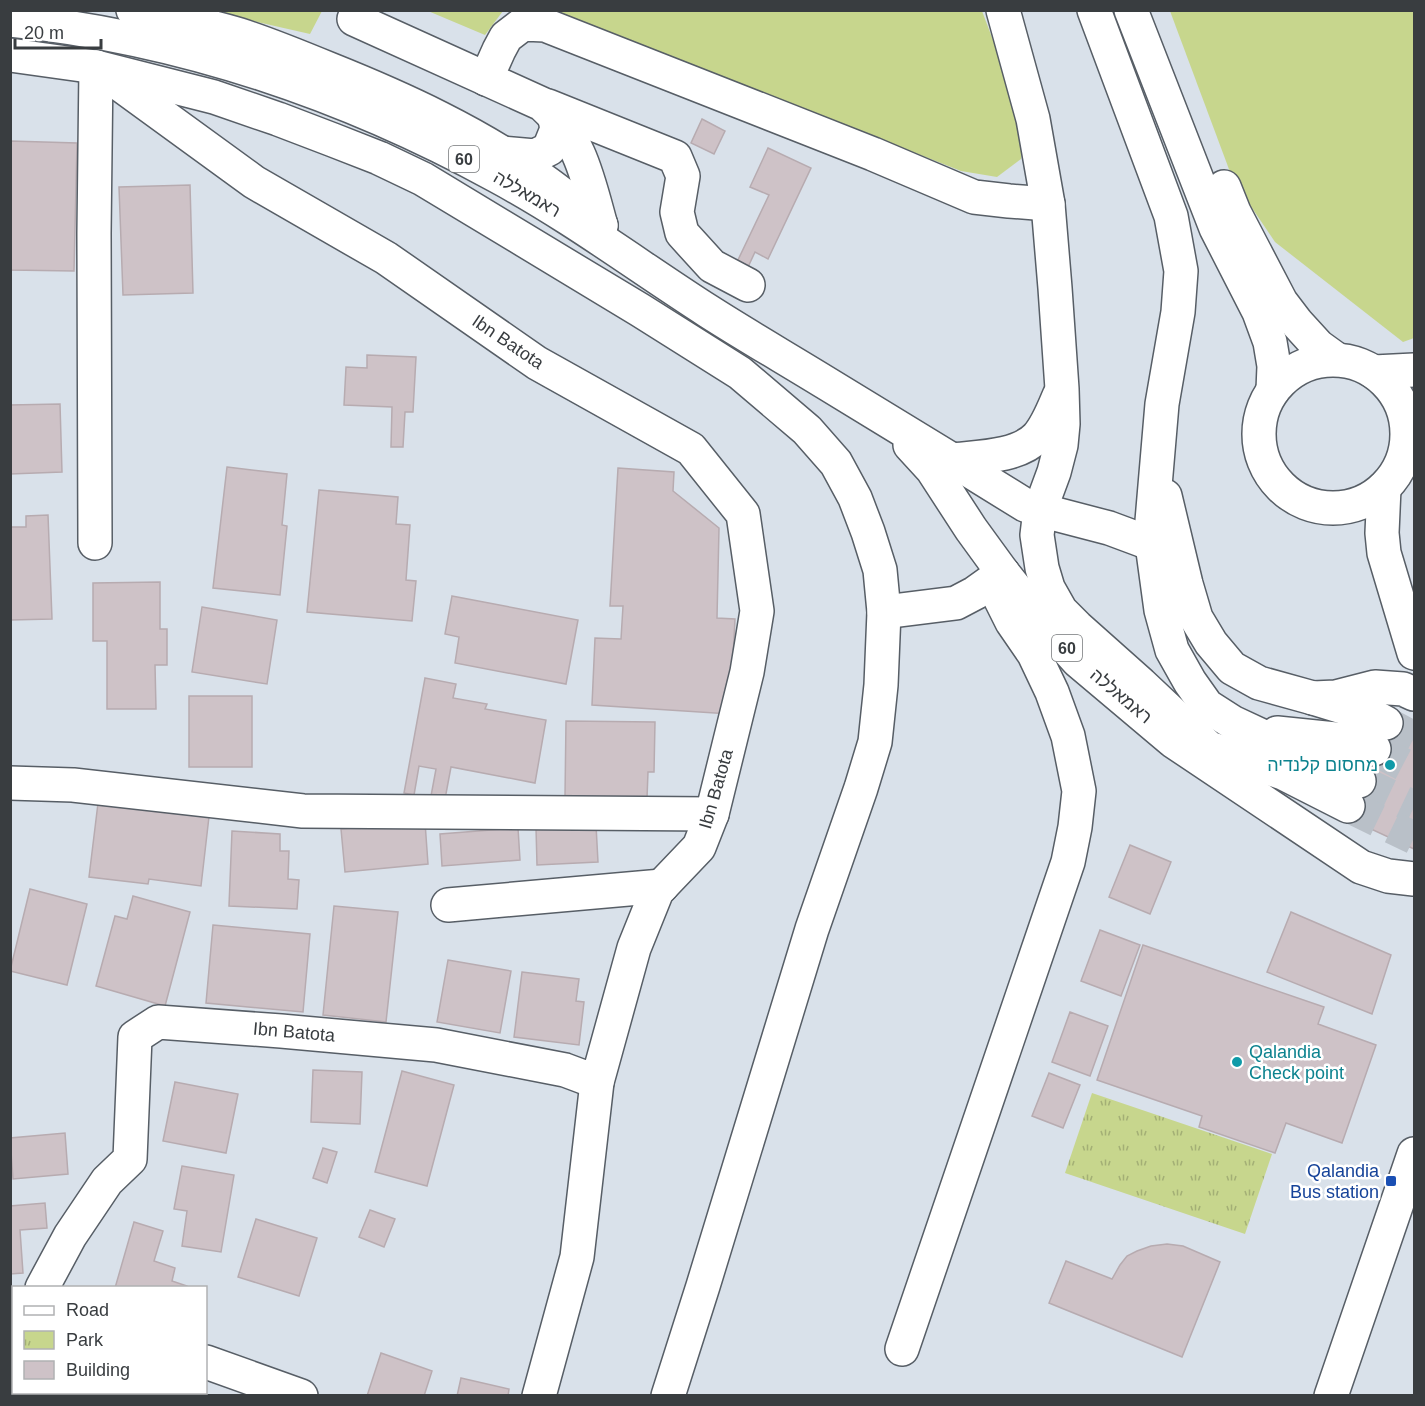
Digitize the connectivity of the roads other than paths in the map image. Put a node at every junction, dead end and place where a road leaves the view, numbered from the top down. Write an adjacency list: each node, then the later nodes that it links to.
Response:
1 (134, 10): 12 (main road)
2 (1003, 10): 13 (main road)
3 (1094, 10): 25 (main road)
4 (1131, 10): 21 (main road)
5 (1156, 10): 17 (main road)
6 (354, 19): 10 (main road)
7 (10, 20): 15 (main road, ראמאללה / 60)
8 (10, 55): 9 (main road)
9 (96, 67): 28 (main road); 31 (main road); 38 (main road, Ibn Batota)
10 (486, 79): 11 (main road); 13 (main road)
11 (548, 109): 12 (main road); 14 (main road); 16 (main road)
12 (501, 153): 14 (main road)
13 (1048, 204): 20 (main road)
14 (601, 226): 15 (main road)
15 (645, 268): 22 (main road, ראמאללה / 60)
16 (748, 285)
17 (1335, 359): 19 (main road); 21 (main road)
18 (1414, 370): 19 (main road)
19 (1374, 372): 23 (main road)
20 (1062, 389): 24 (main road); 27 (main road)
21 (1273, 390): 26 (main road)
22 (870, 410): 24 (main road, ראמאללה / 60); 30 (main road, ראמאללה / 60)
23 (1411, 432): 26 (main road)
24 (951, 459): 27 (main road, ראמאללה / 60)
25 (1157, 462): 29 (main road); 34 (main road)
26 (1384, 488): 32 (main road)
27 (1040, 510): 29 (main road, 60); 35 (main road, 60)
28 (95, 543)
29 (1152, 544): 35 (main road, 60)
30 (1003, 573): 31 (main road); 35 (main road, ראמאללה / 60); 45 (main road)
31 (884, 612): 49 (main road)
32 (1414, 653)
33 (1414, 694): 34 (main road)
34 (1312, 698): 36 (main road, 60)
35 (1189, 725): 36 (main road, 60); 36 (main road, 60); 39 (main road, ראמאללה / 60)
36 (1252, 731)
37 (10, 783): 38 (main road)
38 (712, 814): 40 (main road, Ibn Batota)
39 (1414, 879)
40 (662, 886): 41 (main road); 42 (main road, Ibn Batota)
41 (448, 905)
42 (597, 1082): 44 (main road, Ibn Batota); 48 (main road)
43 (1414, 1154): 50 (main road)
44 (43, 1286)
45 (902, 1349)
46 (207, 1362): 47 (main road)
47 (301, 1395)
48 (539, 1395)
49 (668, 1395)
50 (1331, 1395)

